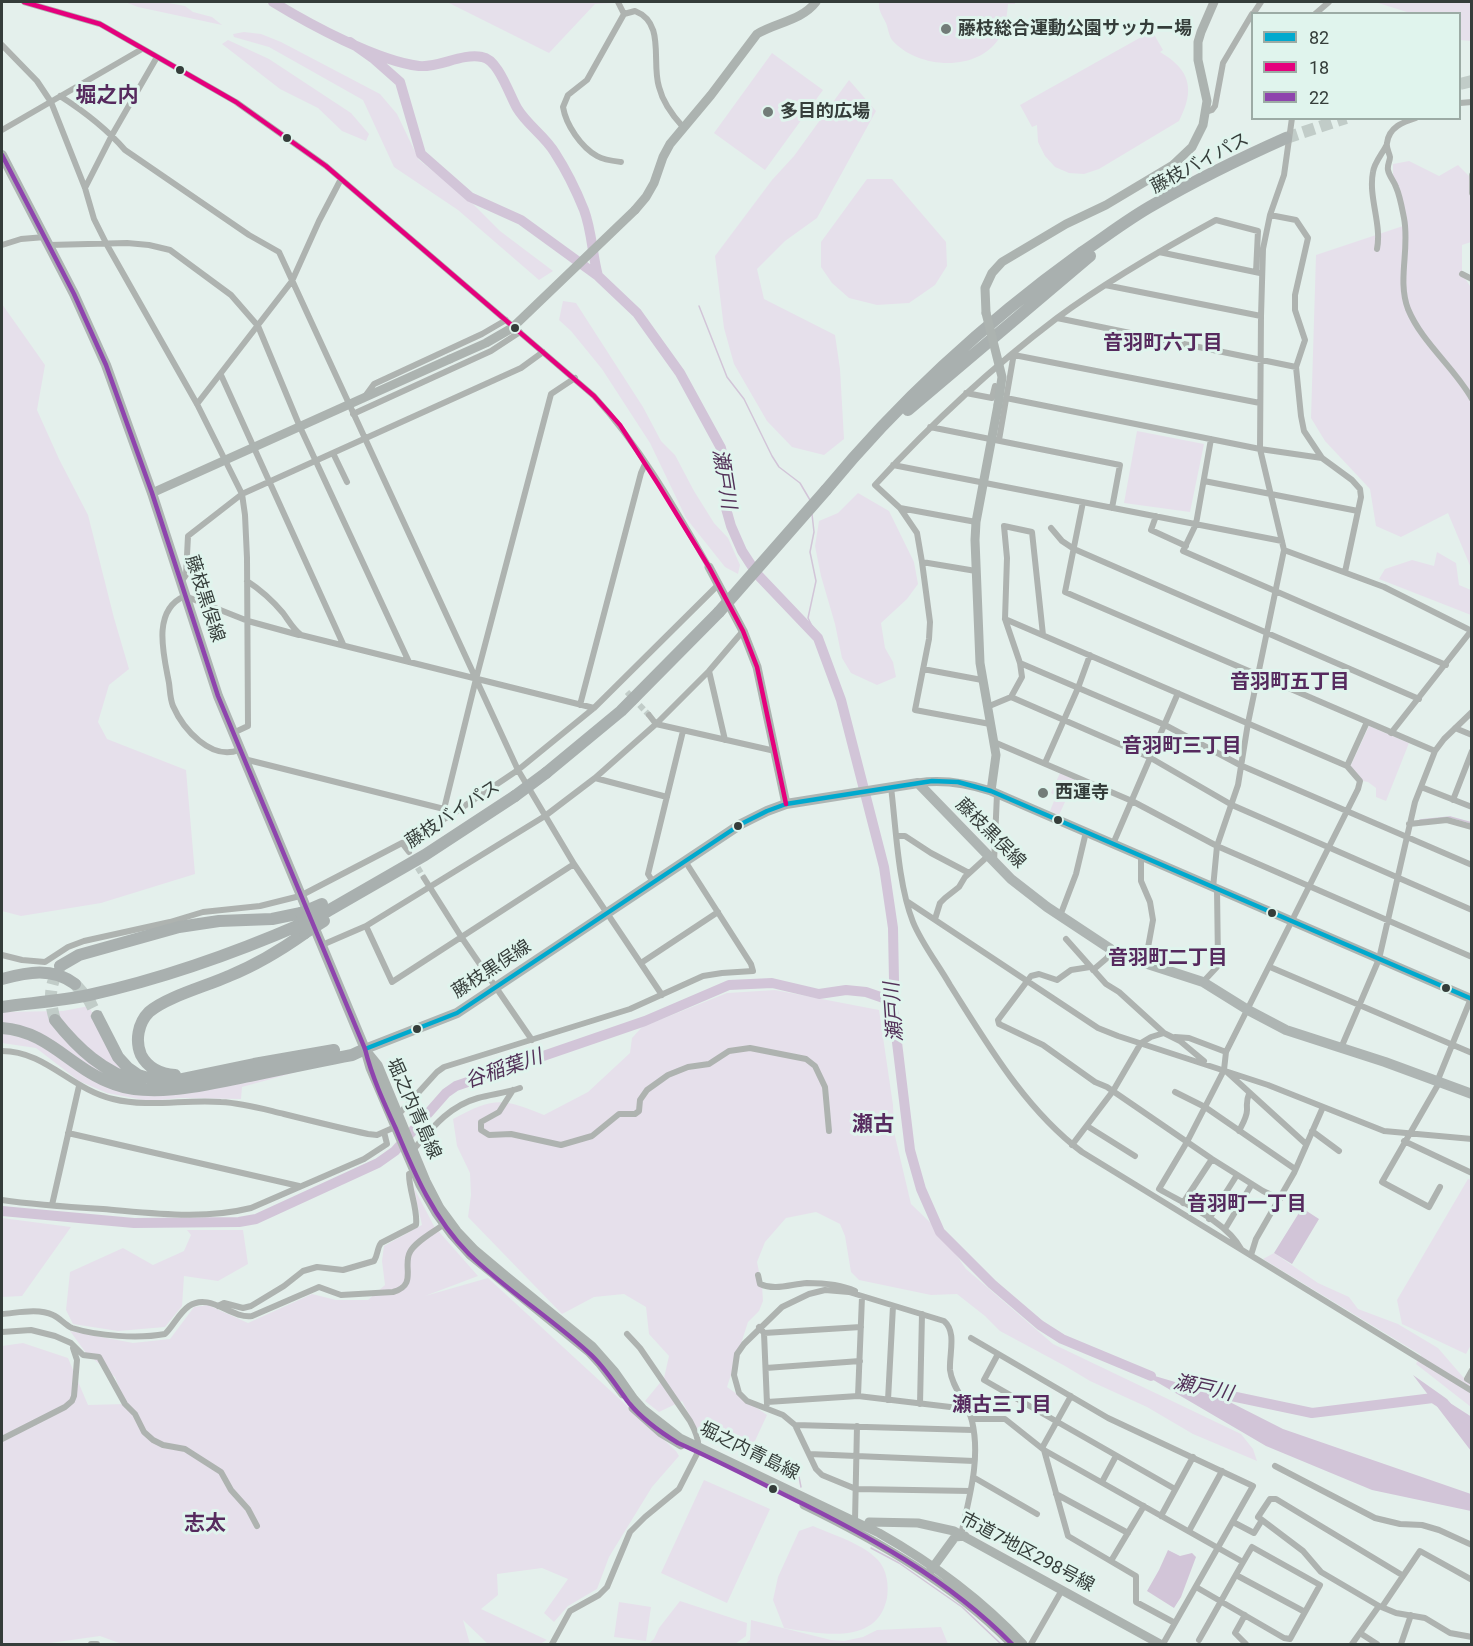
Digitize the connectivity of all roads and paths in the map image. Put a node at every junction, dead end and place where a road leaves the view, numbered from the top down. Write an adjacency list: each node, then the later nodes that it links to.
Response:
1 (24, 2): 10 (street)
2 (618, 2): 7 (street)
3 (816, 2): 17 (street)
4 (1214, 2): 14 (street)
5 (1329, 2): 6 (street)
6 (1317, 12)
7 (624, 14): 17 (street); 22 (street)
8 (1251, 17): 14 (street)
9 (2, 45): 13 (street)
10 (142, 49): 11 (street); 12 (street)
11 (157, 57): 19 (street); 24 (street)
12 (60, 96): 13 (street); 19 (street)
13 (51, 102): 18 (street); 25 (street)
14 (1206, 112): 61 (street, bridge)
15 (1292, 120): 27 (street)
16 (1410, 120): 20 (street)
17 (683, 128): 51 (street, bridge)
18 (2, 130)
19 (112, 135): 25 (street); 36 (street)
20 (1386, 146): 31 (street); 53 (street)
21 (2, 155): 28 (main road, 藤枝黒俣線)
22 (621, 162)
23 (1472, 175): 26 (street)
24 (340, 179): 36 (street); 40 (street)
25 (85, 188): 30 (street)
26 (1472, 193)
27 (1270, 214): 33 (street); 46 (street)
28 (47, 241): 29 (street); 30 (street); 75 (main road, 藤枝黒俣線)
29 (2, 245)
30 (107, 245): 41 (street); 55 (street)
31 (1377, 249)
32 (1158, 252): 33 (street); 33 (street); 37 (street)
33 (1260, 273): 38 (street)
34 (1462, 274): 35 (street)
35 (1472, 279)
36 (292, 281): 41 (street); 56 (street)
37 (1104, 285): 38 (street); 39 (street)
38 (1261, 316): 45 (street)
39 (1057, 318): 44 (street); 45 (street)
40 (506, 320): 42 (street); 51 (street)
41 (258, 326): 47 (street); 57 (street)
42 (520, 332): 43 (street); 56 (street)
43 (543, 351): 48 (street); 59 (street)
44 (1014, 354): 50 (street); 52 (street); 54 (street)
45 (1261, 359): 46 (street); 54 (street)
46 (1296, 367): 65 (street)
47 (221, 375): 55 (street); 62 (street)
48 (575, 378): 68 (street); 114 (street)
49 (995, 386): 50 (street)
50 (966, 393): 58 (street)
51 (364, 398): 56 (street)
52 (1006, 398): 60 (street); 61 (street)
53 (1472, 399)
54 (1260, 403): 63 (street)
55 (197, 404): 66 (street)
56 (351, 410): 57 (street); 59 (street)
57 (300, 427): 62 (street); 67 (street)
58 (930, 427): 61 (street); 69 (street)
59 (364, 439): 64 (street); 114 (street)
60 (1211, 439): 63 (street); 70 (street)
61 (995, 440): 73 (street); 80 (street)
62 (254, 448): 66 (street); 71 (street)
63 (1260, 448): 65 (street); 77 (street)
64 (333, 453): 67 (street); 72 (street)
65 (1322, 458): 81 (street)
66 (226, 460): 75 (street); 76 (street)
67 (317, 460): 71 (street); 108 (street)
68 (645, 464): 91 (street); 122 (street)
69 (893, 465): 73 (street); 79 (street)
70 (1204, 481): 77 (street); 84 (street)
71 (270, 482): 76 (street); 106 (street)
72 (347, 482)
73 (983, 483): 78 (street); 83 (street)
74 (826, 490): 74 (highway, 藤枝バイパス); 195 (highway, 藤枝バイパス, bridge)
75 (153, 493): 95 (main road, 藤枝黒俣線)
76 (242, 494): 94 (street); 95 (street)
77 (1270, 494): 81 (street); 86 (street)
78 (1083, 502): 80 (street); 88 (street)
79 (900, 508): 83 (street); 90 (street)
80 (1112, 508): 82 (street)
81 (1358, 511): 93 (street)
82 (1156, 516): 84 (street); 87 (street)
83 (976, 522): 92 (street)
84 (1196, 524): 86 (street); 87 (street)
85 (1051, 528): 88 (street)
86 (1282, 541): 89 (street)
87 (1186, 546): 97 (street)
88 (1074, 549): 103 (street); 113 (street)
89 (1284, 550): 93 (street); 97 (street)
90 (922, 562): 92 (street); 111 (street)
91 (709, 567): 96 (street)
92 (976, 571): 115 (street)
93 (1345, 572): 101 (street)
94 (247, 581): 100 (street); 105 (street)
95 (181, 583): 98 (main road, 藤枝黒俣線)
96 (719, 584): 102 (street); 116 (street)
97 (1275, 592): 103 (street); 110 (street)
98 (185, 596): 100 (street); 135 (main road, 藤枝黒俣線); 143 (street)
99 (1005, 619): 104 (street); 104 (street); 109 (street)
100 (249, 621): 105 (street); 135 (street)
101 (1471, 631): 110 (street)
102 (742, 632): 112 (street); 140 (street)
103 (1266, 633): 113 (street); 121 (street)
104 (1043, 634): 107 (street)
105 (301, 635): 106 (street)
106 (343, 644): 108 (street)
107 (1090, 655): 117 (street); 119 (street)
108 (409, 662): 114 (street)
109 (1020, 663): 117 (street); 120 (street)
110 (1446, 665): 121 (street)
111 (923, 669): 115 (street); 131 (street)
112 (709, 670): 130 (street); 138 (street)
113 (1258, 675): 128 (street); 129 (street)
114 (476, 679): 122 (street); 148 (street); 160 (street)
115 (982, 680): 123 (street)
116 (620, 685): 118 (street); 124 (street)
117 (1078, 688): 127 (street); 132 (street)
118 (627, 692)
119 (1178, 693): 129 (street); 132 (street)
120 (1011, 697): 123 (street); 127 (street)
121 (1419, 699): 136 (street)
122 (580, 705): 124 (street)
123 (987, 707): 131 (street)
124 (594, 708): 148 (street)
125 (1472, 712): 133 (street)
126 (649, 715): 130 (street)
127 (1064, 720): 144 (street); 145 (street)
128 (1367, 722): 136 (street); 147 (street)
129 (1248, 723): 146 (street); 147 (street)
130 (656, 724): 134 (street); 149 (street)
131 (990, 724): 139 (street)
132 (1164, 725): 144 (street); 146 (street)
133 (1455, 728): 137 (street); 141 (street)
134 (682, 731): 138 (street); 154 (street)
135 (233, 733): 143 (main road, 藤枝黒俣線)
136 (1391, 733): 141 (street)
137 (1472, 735)
138 (725, 740): 140 (street)
139 (994, 742): 145 (street); 153 (street)
140 (776, 751): 157 (street)
141 (1435, 751): 152 (street)
142 (1472, 751): 155 (street)
143 (241, 754): 160 (street); 186 (main road, 藤枝黒俣線)
144 (1149, 757): 156 (street); 158 (street)
145 (1046, 763): 156 (street)
146 (1240, 765): 158 (street); 161 (street)
147 (1347, 766): 161 (street)
148 (519, 770): 162 (street); 163 (street)
149 (595, 778): 154 (street); 162 (street)
150 (918, 783): 151 (main road, 藤枝黒俣線); 153 (street); 175 (main road, 藤枝黒俣線)
151 (888, 787): 157 (main road, 藤枝黒俣線); 167 (street)
152 (1421, 787): 155 (street); 164 (street)
153 (994, 792): 166 (street); 175 (street)
154 (666, 797): 182 (street)
155 (1453, 800): 159 (street)
156 (1132, 801): 170 (street); 171 (street)
157 (786, 804): 176 (main road, 藤枝黒俣線)
158 (1232, 806): 171 (street); 172 (street)
159 (1472, 807)
160 (444, 809): 163 (street)
161 (1347, 812): 168 (street); 172 (street)
162 (544, 816): 177 (street); 184 (street)
163 (448, 817): 169 (street)
164 (1409, 824): 165 (street); 168 (street)
165 (1472, 827)
166 (1086, 832): 170 (street); 191 (street)
167 (897, 836): 179 (street); 187 (street)
168 (1407, 837): 178 (street); 181 (street)
169 (402, 843): 173 (street); 186 (street)
170 (1113, 844): 174 (street)
171 (1217, 846): 183 (street); 185 (street)
172 (1329, 849): 181 (street); 183 (street)
173 (409, 852)
174 (1142, 857): 185 (street); 205 (street)
175 (991, 859): 179 (street); 191 (main road, 藤枝黒俣線)
176 (685, 861): 182 (main road, 藤枝黒俣線); 189 (street)
177 (574, 864): 190 (street); 197 (street)
178 (1472, 865)
179 (969, 873): 192 (street)
180 (424, 878): 184 (street)
181 (1397, 878): 188 (street); 193 (street)
182 (653, 882): 190 (main road, 藤枝黒俣線)
183 (1310, 887): 193 (street); 194 (street)
184 (430, 888): 196 (street); 197 (street)
185 (1215, 889): 194 (street); 211 (street)
186 (300, 896): 199 (main road, 藤枝黒俣線); 201 (street)
187 (908, 902): 192 (street); 256 (street)
188 (1472, 910)
189 (718, 912): 204 (street); 214 (street)
190 (608, 913): 204 (street); 213 (main road, 藤枝黒俣線)
191 (1060, 916): 200 (main road, 藤枝黒俣線)
192 (935, 919): 210 (street)
193 (1388, 920): 202 (street); 203 (street)
194 (1292, 922): 203 (street); 207 (street)
195 (303, 923): 206 (highway); 217 (highway, 藤枝バイパス); 234 (highway)
196 (366, 926): 197 (street); 199 (street)
197 (462, 938): 213 (street)
198 (1066, 939): 208 (street)
199 (322, 945): 228 (main road, 藤枝黒俣線)
200 (1112, 950): 205 (main road, 藤枝黒俣線); 208 (street)
201 (2, 954)
202 (1472, 957)
203 (1379, 959): 215 (street); 216 (street)
204 (641, 963): 214 (street)
205 (1145, 963): 211 (main road, 藤枝黒俣線)
206 (60, 966)
207 (1269, 967): 216 (street); 218 (street)
208 (1092, 968): 210 (street); 222 (street)
209 (2, 979): 212 (highway)
210 (1026, 981): 225 (street); 238 (street)
211 (1203, 982): 218 (main road, 藤枝黒俣線)
212 (75, 984)
213 (496, 988): 224 (street); 228 (main road, 藤枝黒俣線)
214 (662, 995): 224 (street)
215 (1471, 998): 226 (street)
216 (1359, 1005): 226 (street); 227 (street)
217 (2, 1007)
218 (1248, 1010): 227 (main road, 藤枝黒俣線); 230 (street)
219 (97, 1016): 234 (highway)
220 (55, 1020): 237 (highway)
221 (2, 1028): 237 (highway)
222 (1164, 1033): 223 (street); 225 (street)
223 (1175, 1037): 230 (street); 232 (street)
224 (532, 1040): 244 (street)
225 (1141, 1043): 232 (street); 238 (street)
226 (1453, 1046): 231 (street); 235 (street)
227 (1341, 1048): 235 (main road, 藤枝黒俣線)
228 (365, 1049): 234 (highway); 234 (highway); 244 (street, 堀之内青島線)
229 (2, 1051): 236 (street)
230 (1226, 1053): 233 (street)
231 (1472, 1053)
232 (1206, 1064): 233 (street)
233 (1224, 1070): 240 (street); 242 (street); 243 (street)
234 (194, 1080): 237 (highway)
235 (1438, 1082): 241 (main road, 藤枝黒俣線); 251 (street)
236 (79, 1086): 249 (street); 250 (street)
237 (170, 1089)
238 (1113, 1091): 245 (street); 254 (street)
239 (1175, 1092): 242 (street)
240 (1249, 1094): 247 (street); 255 (street)
241 (1472, 1094)
242 (1205, 1107): 247 (street); 254 (street)
243 (1323, 1107): 248 (street); 251 (street)
244 (398, 1126): 249 (street); 257 (street, 堀之内青島線)
245 (1087, 1126): 256 (street); 259 (street)
246 (830, 1131): 257 (street)
247 (1239, 1131): 261 (street)
248 (1312, 1131): 255 (street); 258 (street)
249 (384, 1132): 266 (street)
250 (68, 1133): 266 (street); 271 (street)
251 (1409, 1134): 252 (street); 253 (street)
252 (1472, 1138)
253 (1404, 1141): 263 (street); 267 (street)
254 (1187, 1142): 260 (street); 270 (street)
255 (1306, 1144): 261 (street)
256 (1072, 1145): 275 (street)
257 (409, 1148): 262 (street, 堀之内青島線); 307 (street, 堀之内青島線)
258 (1339, 1151)
259 (1135, 1156)
260 (1212, 1159): 264 (street); 270 (street)
261 (1295, 1169): 268 (street)
262 (413, 1172): 273 (street, 堀之内青島線); 280 (street)
263 (1472, 1173)
264 (1237, 1175): 265 (street); 272 (street)
265 (1252, 1184): 268 (street); 274 (street)
266 (300, 1186): 271 (street)
267 (1440, 1187)
268 (1280, 1199): 276 (street)
269 (2, 1200): 271 (street)
270 (1183, 1203): 272 (street)
271 (52, 1205)
272 (1209, 1219): 274 (street)
273 (444, 1224): 280 (street); 307 (street, 堀之内青島線)
274 (1225, 1229): 275 (street)
275 (1241, 1249): 276 (street)
276 (1251, 1255): 294 (street)
277 (758, 1275): 278 (street)
278 (862, 1297): 279 (street); 283 (street); 284 (street)
279 (893, 1305): 282 (street); 297 (street)
280 (218, 1306): 281 (street)
281 (2, 1314)
282 (922, 1314): 298 (street); 300 (street)
283 (861, 1327): 284 (street); 290 (street)
284 (762, 1330): 291 (street); 299 (street)
285 (2, 1332): 288 (street)
286 (627, 1334): 307 (street)
287 (971, 1338): 289 (street)
288 (71, 1344): 306 (street); 329 (street)
289 (998, 1354): 296 (street); 302 (street)
290 (860, 1361): 291 (street); 295 (street)
291 (766, 1368): 299 (street)
292 (1472, 1370): 293 (street)
293 (1472, 1382)
294 (1472, 1391)
295 (858, 1396): 297 (street); 299 (street)
296 (1071, 1396): 302 (street); 312 (street)
297 (888, 1400): 298 (street)
298 (920, 1404): 300 (street)
299 (767, 1405): 303 (street)
300 (967, 1409): 301 (street)
301 (972, 1419): 305 (street); 308 (street)
302 (1056, 1422): 308 (street); 310 (street)
303 (795, 1425): 304 (street); 309 (street)
304 (857, 1426): 305 (street); 311 (street)
305 (973, 1430): 313 (street)
306 (2, 1438)
307 (699, 1449): 326 (street, 堀之内青島線); 337 (street, 堀之内青島線); 354 (street)
308 (1043, 1449): 317 (street); 321 (street)
309 (809, 1454): 311 (street); 318 (street)
310 (1116, 1456): 317 (street); 319 (street)
311 (857, 1457): 313 (street); 318 (street)
312 (1193, 1457): 315 (street); 319 (street)
313 (974, 1461): 316 (street)
314 (1275, 1466): 333 (street)
315 (1222, 1471): 328 (street); 330 (street)
316 (973, 1477): 320 (street); 323 (street)
317 (1102, 1482): 322 (street)
318 (856, 1489): 320 (street); 326 (street)
319 (1175, 1489): 324 (street)
320 (970, 1491): 332 (street)
321 (1056, 1494): 331 (street); 335 (street)
322 (1144, 1506): 324 (street); 331 (street)
323 (1036, 1514)
324 (1161, 1516): 330 (street)
325 (1262, 1520): 328 (street); 339 (street); 344 (street)
326 (855, 1521): 337 (street, 堀之内青島線)
327 (869, 1522): 332 (street, 市道7地区298号線)
328 (1233, 1522): 334 (street)
329 (257, 1526)
330 (1189, 1532): 334 (street)
331 (1128, 1533): 335 (street)
332 (962, 1535): 337 (street); 342 (street, 市道7地区298号線)
333 (1472, 1545)
334 (1218, 1548): 336 (street); 341 (street)
335 (1111, 1561): 348 (street)
336 (1243, 1562): 338 (street); 345 (street)
337 (931, 1570): 355 (street, 堀之内青島線); 356 (street, 堀之内青島線)
338 (1236, 1575): 343 (street); 345 (street)
339 (1402, 1575): 340 (street); 344 (street)
340 (1472, 1580)
341 (1196, 1587): 343 (street); 348 (street)
342 (1062, 1590): 357 (street); 358 (street, 市道7地区298号線)
343 (1221, 1601): 346 (street); 351 (street)
344 (1380, 1606): 347 (street); 349 (street)
345 (1305, 1612): 346 (street)
346 (1245, 1615): 359 (street)
347 (1411, 1615): 350 (street); 362 (street)
348 (1175, 1623): 358 (street)
349 (1360, 1634): 360 (street); 361 (street)
350 (1472, 1637)
351 (1199, 1640)
352 (91, 1644): 353 (street)
353 (97, 1644)
354 (552, 1644)
355 (1012, 1644)
356 (1023, 1644)
357 (1031, 1644)
358 (1161, 1644)
359 (1246, 1644)
360 (1352, 1644)
361 (1377, 1644)
362 (1401, 1644)

